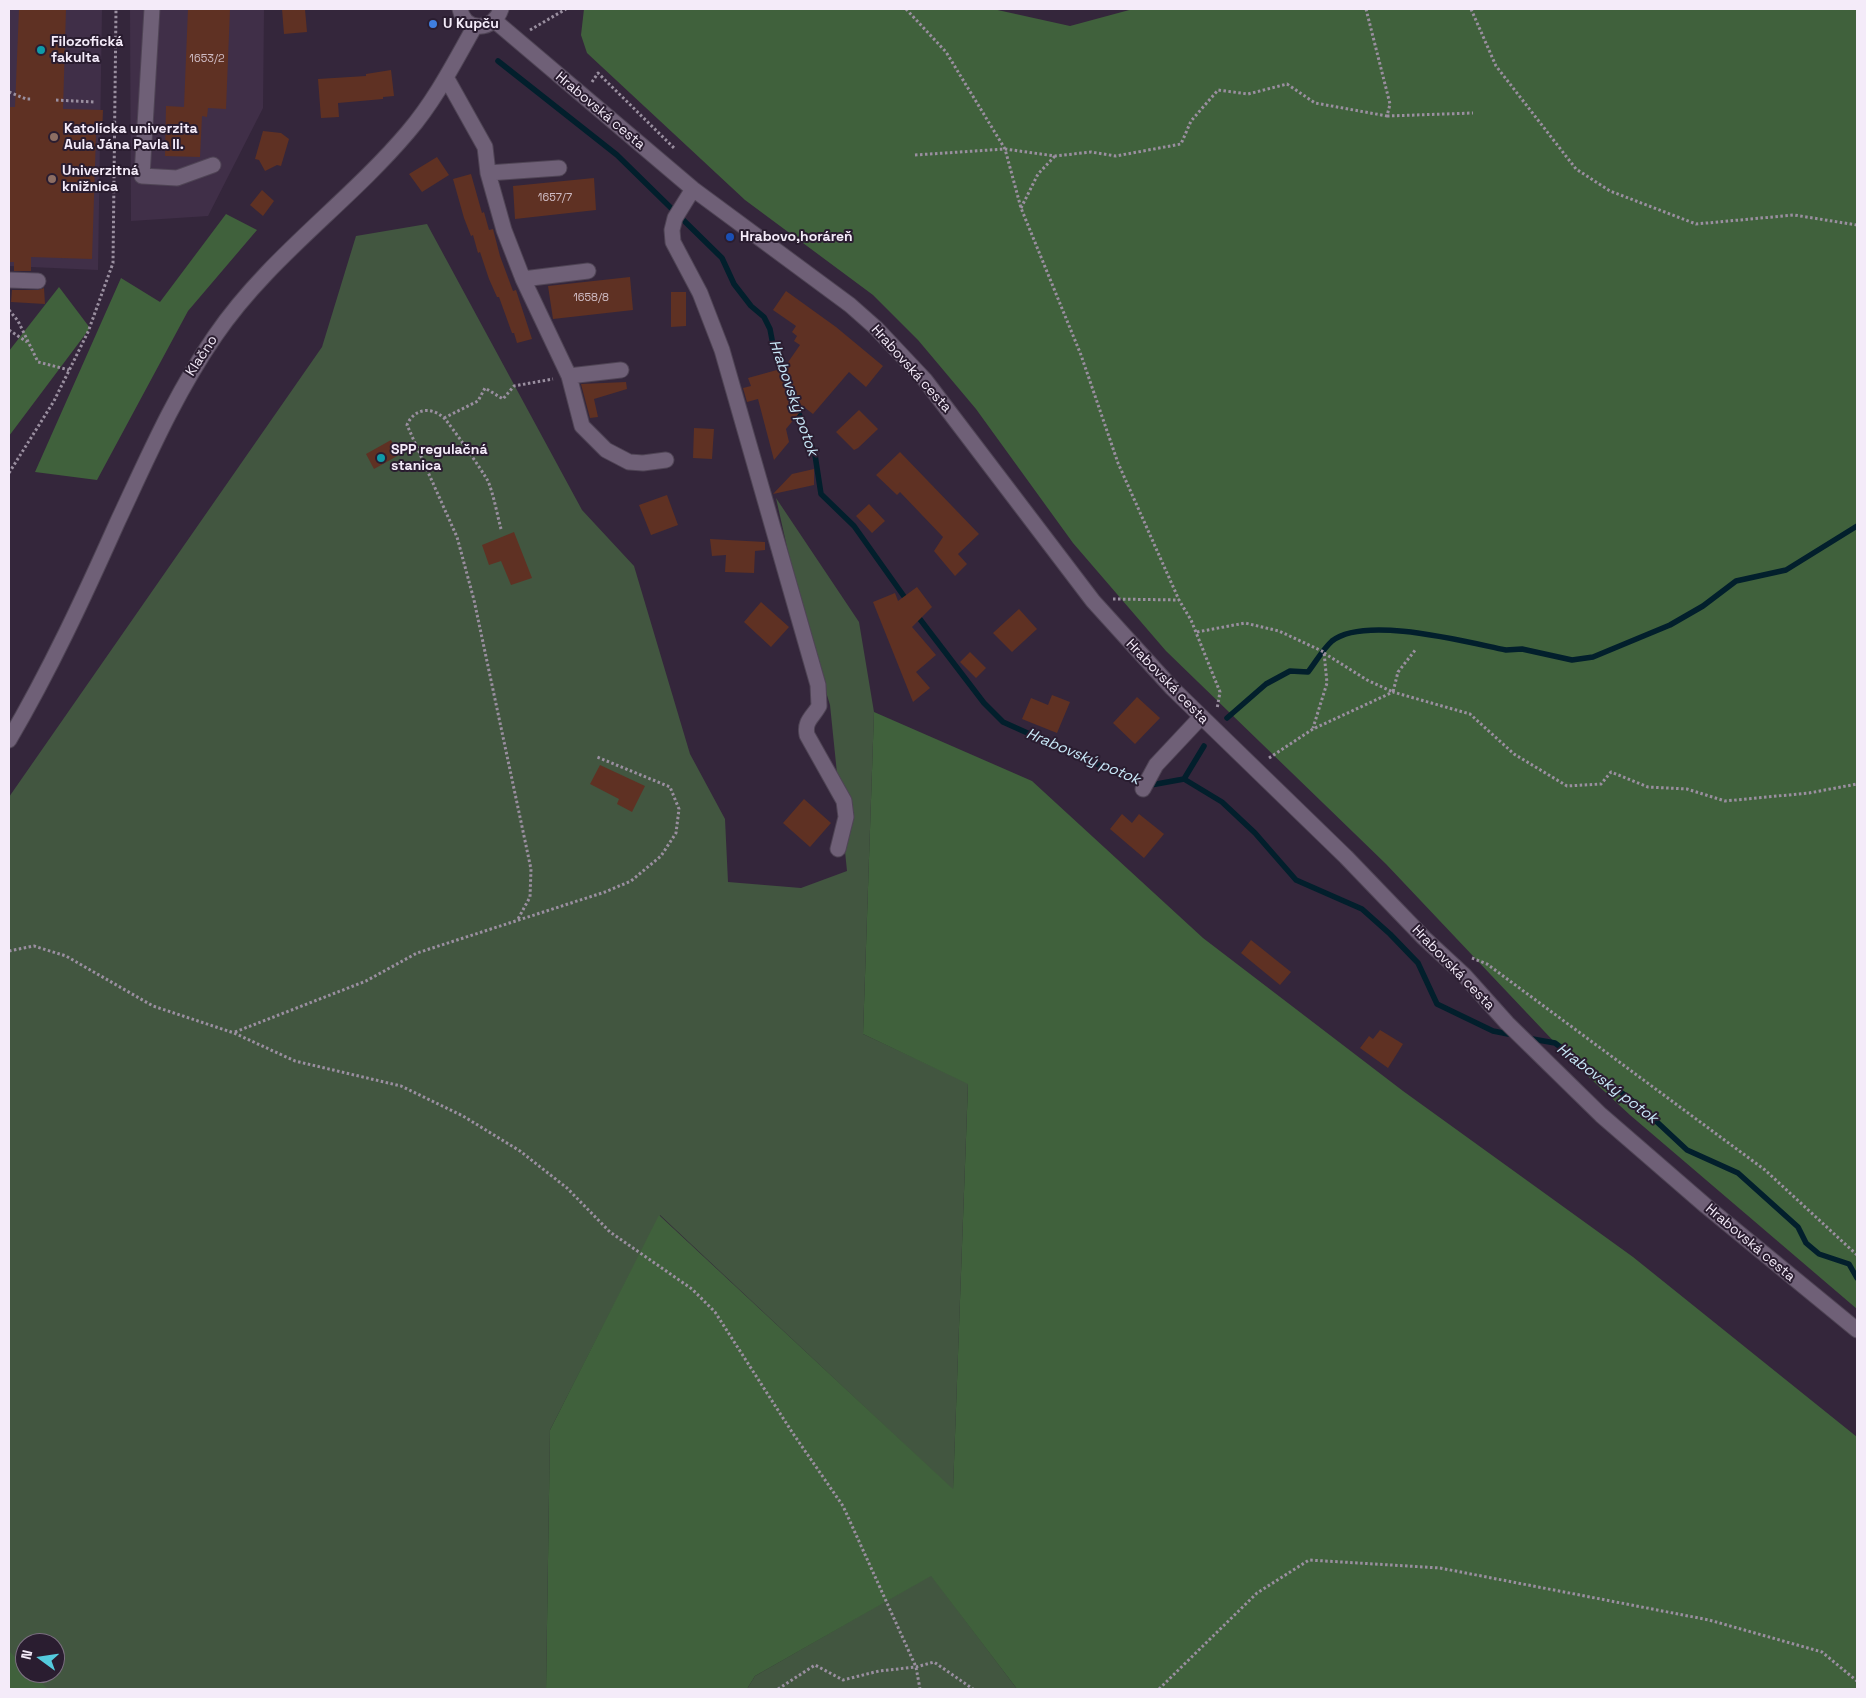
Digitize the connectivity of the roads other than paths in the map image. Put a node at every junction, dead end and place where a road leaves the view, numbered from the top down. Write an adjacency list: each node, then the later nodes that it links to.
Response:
1 (152, 9): 6 (street)
2 (460, 9): 4 (street)
3 (498, 15): 4 (street); 9 (street, Hrabovská cesta)
4 (475, 26): 5 (street, Klačno)
5 (447, 79): 8 (street); 18 (street, Klačno)
6 (213, 165)
7 (559, 168): 8 (street)
8 (488, 173): 11 (street)
9 (693, 189): 17 (street, Hrabovská cesta); 20 (street)
10 (588, 271): 11 (street)
11 (523, 279): 15 (street)
12 (9, 280): 13 (street)
13 (38, 281)
14 (621, 370): 15 (street)
15 (569, 376): 16 (street)
16 (666, 460)
17 (1201, 717): 19 (street); 21 (street, Hrabovská cesta)
18 (9, 740)
19 (1146, 784)
20 (838, 849)
21 (1857, 1330)

